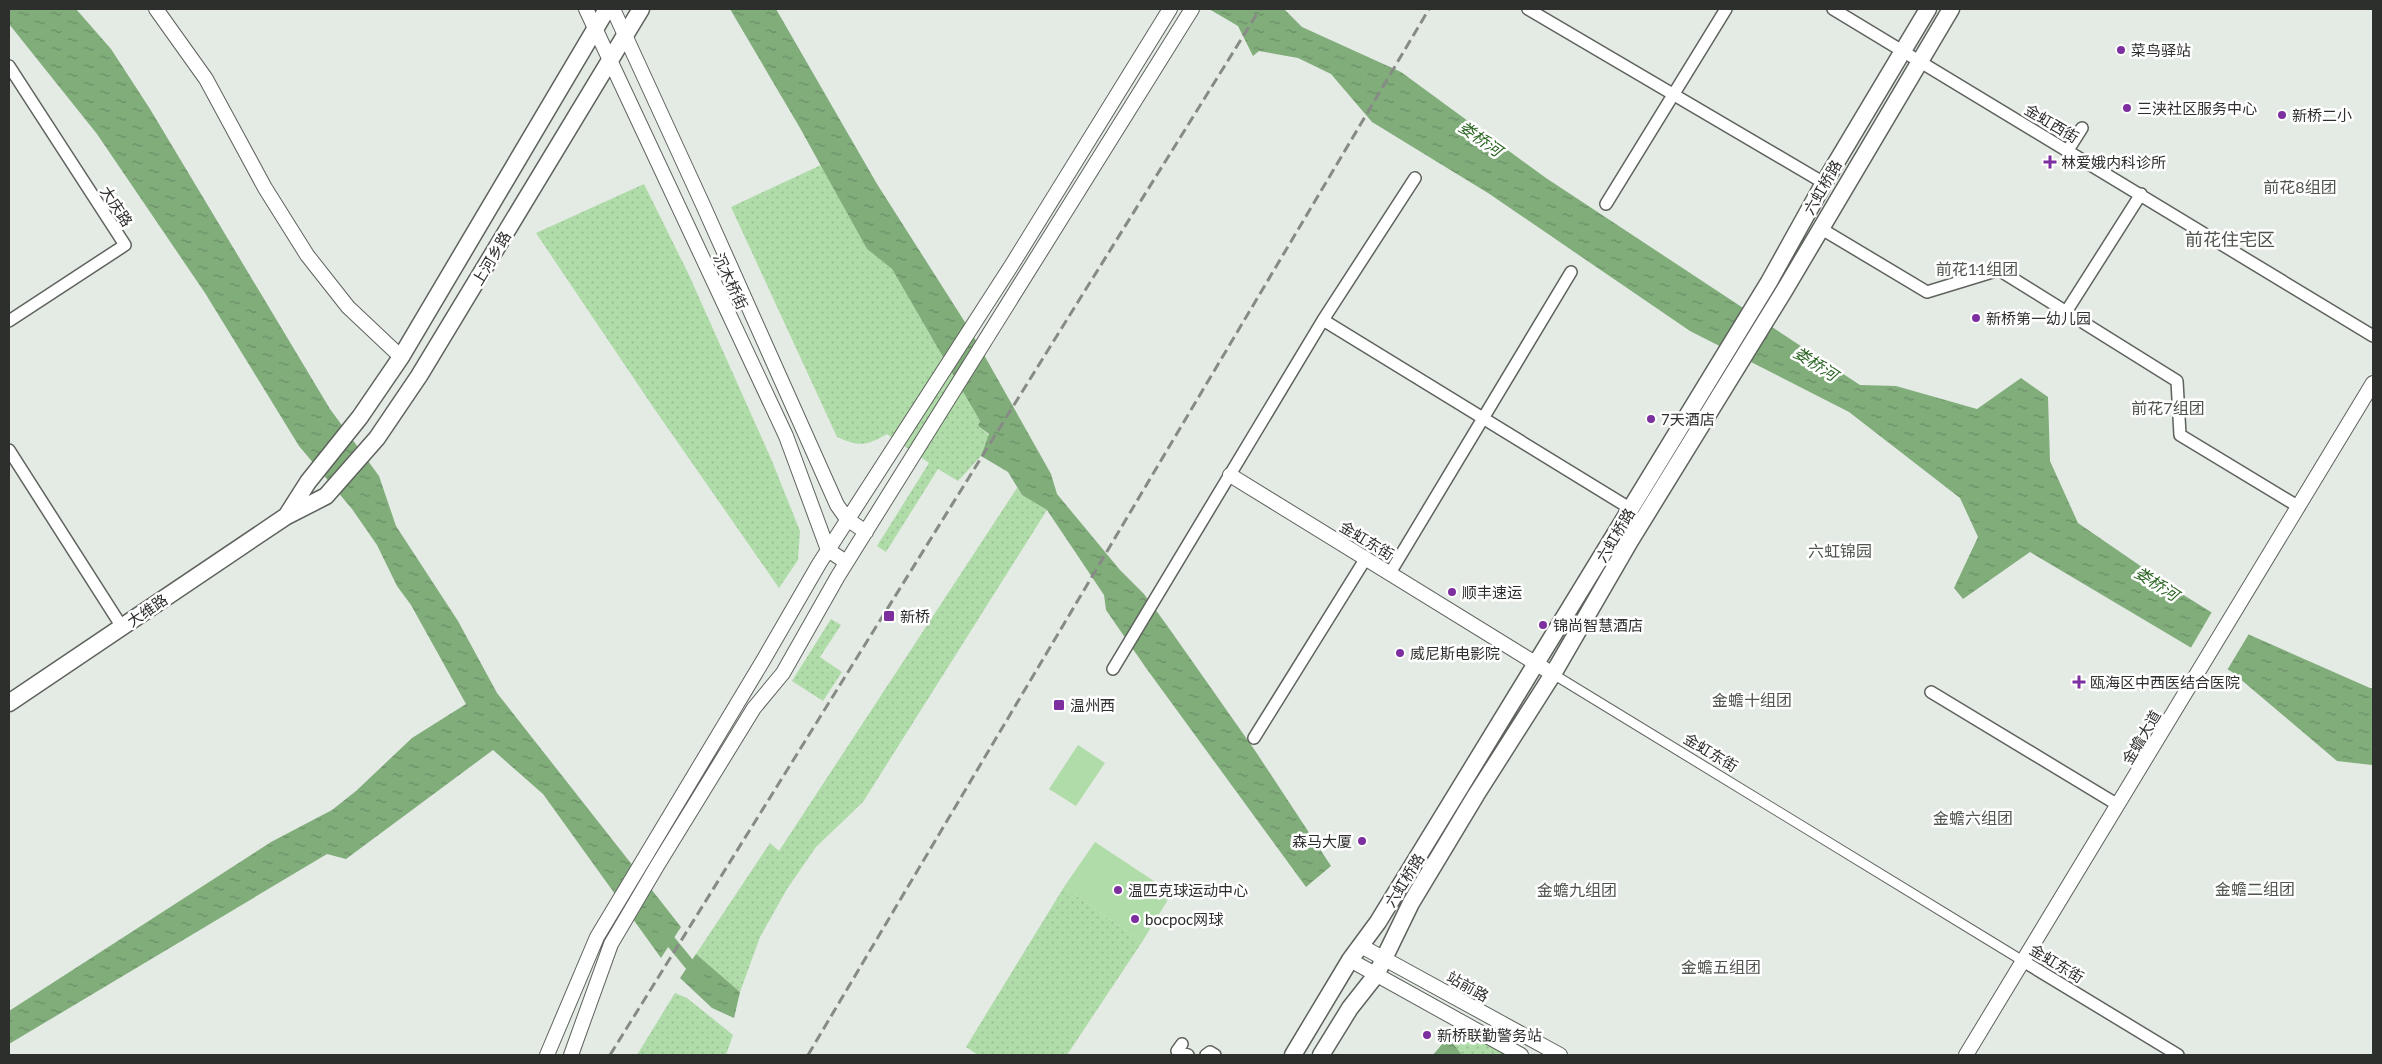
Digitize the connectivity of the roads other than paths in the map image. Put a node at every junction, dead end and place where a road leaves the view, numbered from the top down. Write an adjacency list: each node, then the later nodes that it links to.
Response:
1 (156, 9): 32 (street)
2 (586, 9): 13 (street, 沉木桥街)
3 (607, 9): 13 (main road, 上河乡路)
4 (613, 9): 14 (street, 沉木桥街)
5 (641, 9): 14 (main road, 上河乡路)
6 (1170, 9): 42 (street)
7 (1192, 9): 43 (street)
8 (1528, 9): 19 (street)
9 (1726, 9): 19 (street)
10 (1833, 9): 15 (street, 金虹西街)
11 (1928, 9): 15 (main road, 六虹桥路)
12 (1951, 9): 17 (main road, 六虹桥路)
13 (595, 30): 16 (street, 沉木桥街); 32 (main road, 上河乡路)
14 (624, 36): 16 (main road, 上河乡路); 42 (street, 沉木桥街)
15 (1903, 51): 17 (street, 金虹西街); 23 (main road, 六虹桥路)
16 (610, 59): 38 (main road, 上河乡路); 44 (street, 沉木桥街)
17 (1920, 60): 21 (street, 金虹西街); 26 (main road, 六虹桥路)
18 (9, 66): 30 (street, 大庆路)
19 (1673, 95): 23 (street); 25 (street)
20 (2082, 128): 21 (street)
21 (2068, 150): 24 (street, 金虹西街)
22 (1415, 178): 29 (street)
23 (1824, 183): 40 (main road, 六虹桥路)
24 (2141, 194): 28 (street); 31 (street, 金虹西街)
25 (1606, 204)
26 (1820, 228): 28 (street); 51 (main road, 六虹桥路)
27 (1571, 272): 34 (street)
28 (2066, 312): 39 (street)
29 (1323, 320): 34 (street); 36 (street)
30 (9, 322)
31 (2373, 336)
32 (401, 357): 37 (main road, 上河乡路)
33 (2373, 383): 39 (street, 金蟾大道)
34 (1483, 418): 40 (street); 47 (street)
35 (9, 450): 48 (street)
36 (1230, 475): 45 (street, 金虹东街); 50 (street)
37 (308, 482): 41 (main road, 大维路)
38 (326, 496): 41 (main road, 大维路)
39 (2299, 507): 55 (street, 金蟾大道)
40 (1631, 509): 49 (main road, 六虹桥路)
41 (286, 517): 48 (main road, 大维路)
42 (848, 519): 43 (street, 沉木桥街); 44 (street)
43 (866, 532): 46 (street)
44 (828, 550): 46 (street); 62 (street)
45 (1366, 558): 47 (street, 金虹东街); 54 (street)
46 (846, 562): 63 (street)
47 (1390, 573): 49 (street, 金虹东街)
48 (122, 627): 53 (main road, 大维路)
49 (1537, 664): 51 (street, 金虹东街); 56 (main road, 六虹桥路)
50 (1113, 668)
51 (1553, 674): 58 (main road, 六虹桥路); 59 (street, 金虹东街)
52 (1930, 692): 55 (street)
53 (9, 703)
54 (1254, 738)
55 (2118, 805): 59 (street, 金蟾大道)
56 (1361, 946): 57 (main road, 六虹桥路); 58 (street, 站前路)
57 (1350, 960): 60 (street); 67 (main road, 六虹桥路)
58 (1385, 960): 60 (main road, 六虹桥路); 70 (street, 站前路)
59 (2023, 961): 71 (street, 金蟾大道); 72 (street, 金虹东街)
60 (1376, 975): 68 (main road, 六虹桥路); 69 (street)
61 (1182, 1044): 64 (street)
62 (548, 1055)
63 (572, 1055)
64 (1188, 1055)
65 (1206, 1055): 66 (street)
66 (1215, 1055)
67 (1293, 1055)
68 (1321, 1055)
69 (1521, 1055)
70 (1560, 1055)
71 (1966, 1055)
72 (2178, 1055)

